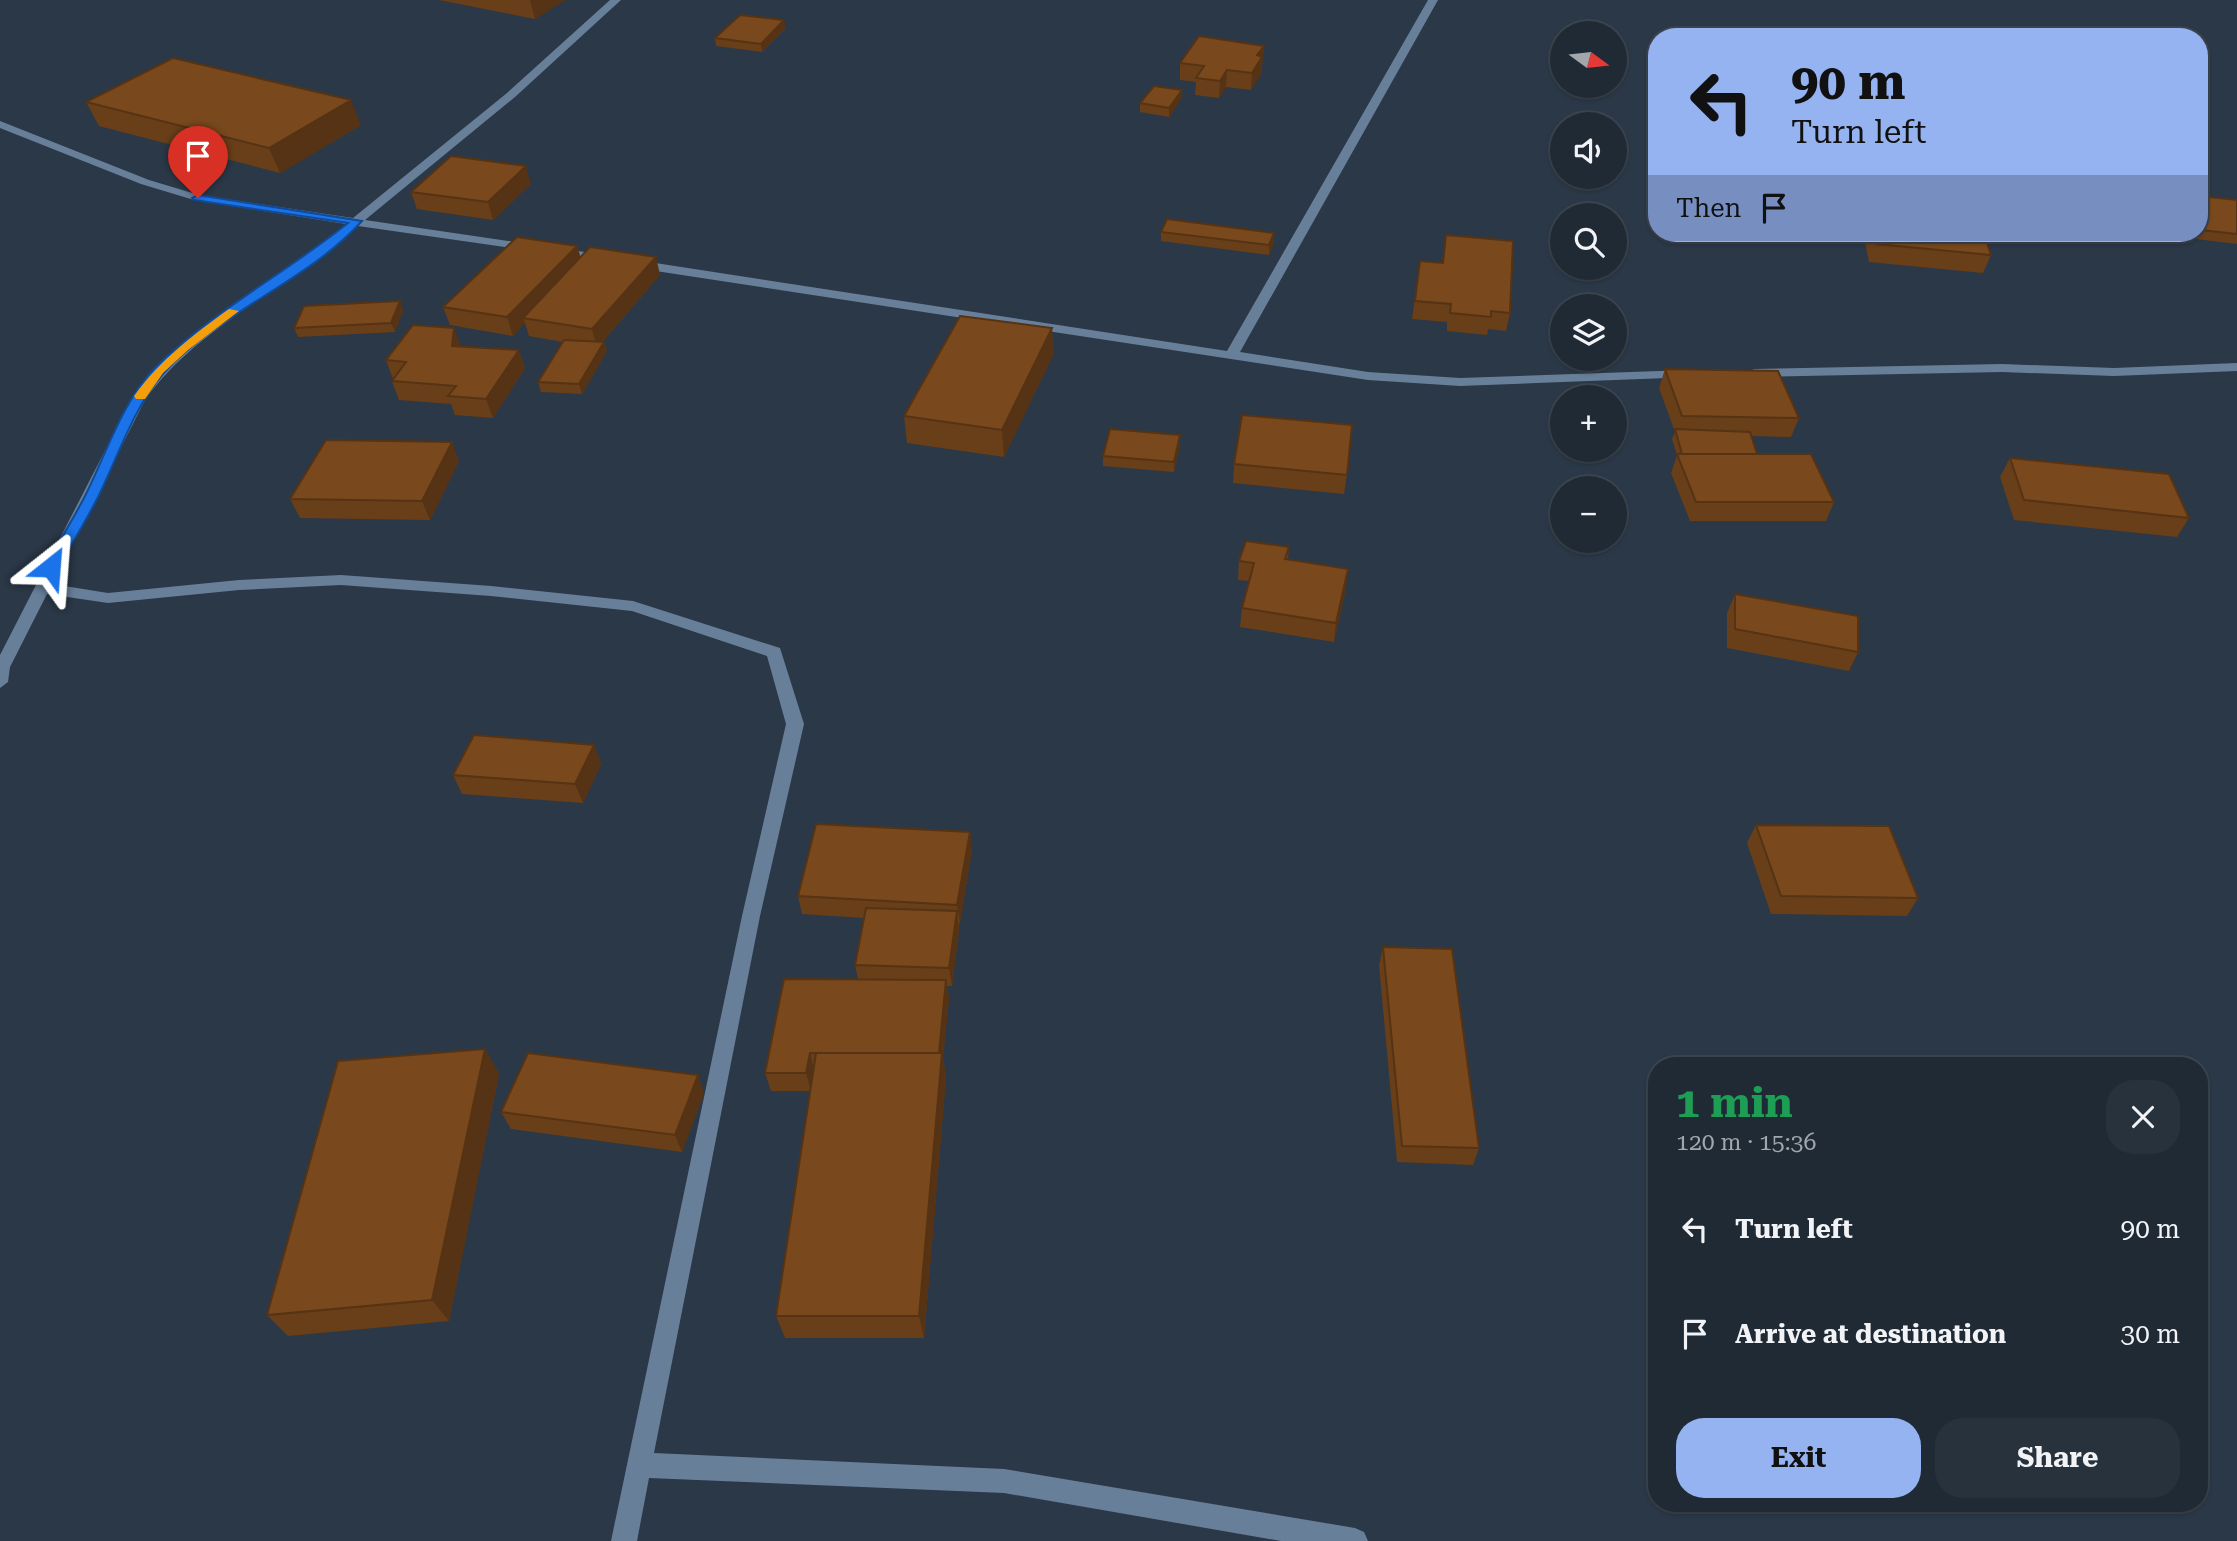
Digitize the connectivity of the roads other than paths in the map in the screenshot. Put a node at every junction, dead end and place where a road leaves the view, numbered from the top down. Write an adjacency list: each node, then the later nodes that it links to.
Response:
1 (616, 0): 4 (street)
2 (1433, 0): 5 (street)
3 (0, 124): 4 (street)
4 (357, 221): 5 (street); 9 (street)
5 (1231, 356): 8 (street)
6 (2237, 367): 7 (street)
7 (1737, 373)
8 (1709, 374)
9 (41, 588): 10 (street); 11 (street)
10 (0, 682)
11 (639, 1465): 12 (street); 13 (street)
12 (624, 1541)
13 (1355, 1541)

